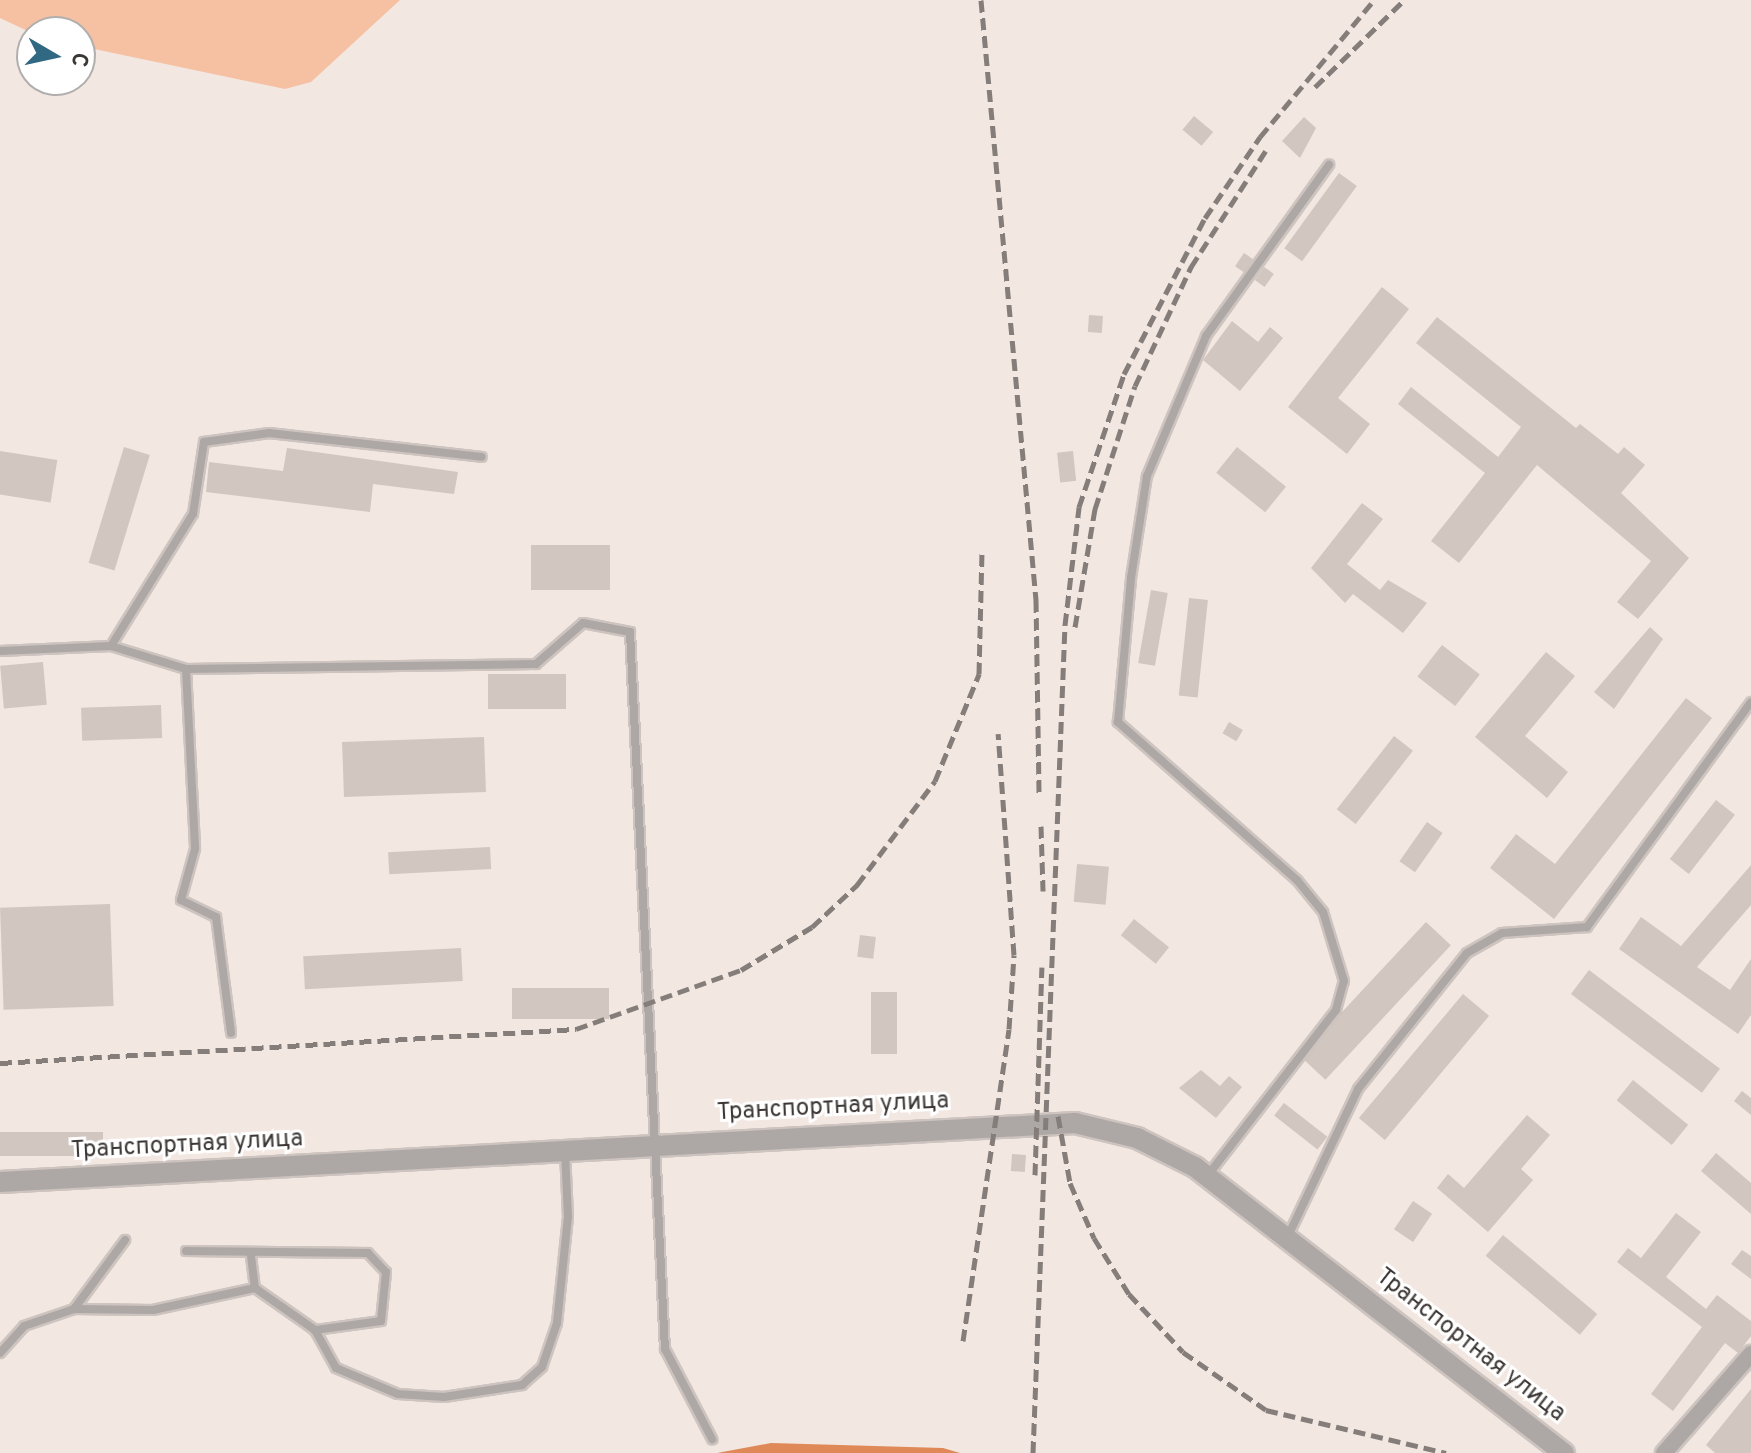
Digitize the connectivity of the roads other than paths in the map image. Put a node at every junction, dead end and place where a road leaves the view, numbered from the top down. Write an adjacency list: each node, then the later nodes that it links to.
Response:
1 (1329, 165): 10 (lane)
2 (482, 457): 3 (lane)
3 (111, 646): 4 (lane); 5 (lane)
4 (0, 651)
5 (186, 669): 7 (lane); 8 (lane)
6 (1751, 702): 12 (lane)
7 (231, 1033)
8 (651, 1145): 9 (street, Транспортная улица); 10 (street, Транспортная улица); 21 (lane)
9 (565, 1152): 11 (street, Транспортная улица); 18 (lane)
10 (1208, 1175): 12 (street, Транспортная улица)
11 (0, 1182)
12 (1288, 1236): 22 (street, Транспортная улица)
13 (125, 1240): 17 (lane)
14 (186, 1251): 15 (lane)
15 (251, 1256): 16 (lane); 18 (lane)
16 (255, 1288): 17 (lane); 18 (lane)
17 (74, 1309): 19 (lane)
18 (315, 1330)
19 (0, 1353)
20 (1751, 1354): 23 (street)
21 (712, 1439)
22 (1564, 1453)
23 (1664, 1453)

